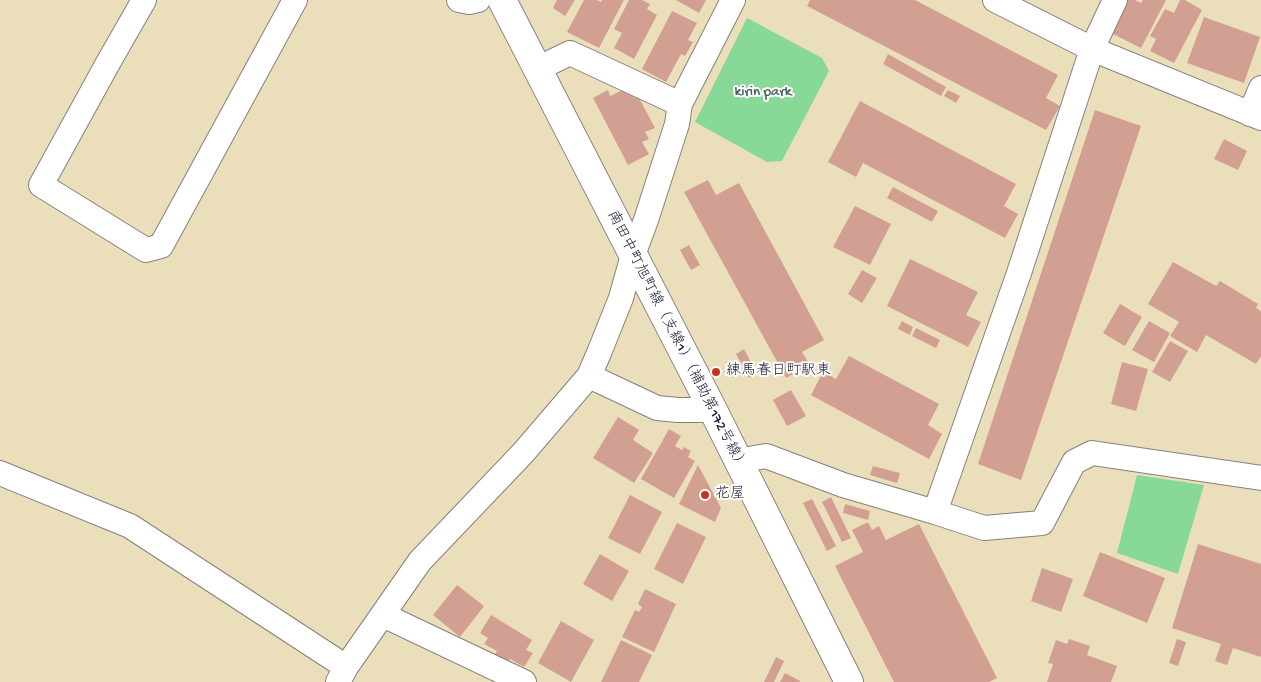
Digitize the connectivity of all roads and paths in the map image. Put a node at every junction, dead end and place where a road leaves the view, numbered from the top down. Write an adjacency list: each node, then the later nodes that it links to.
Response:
1 (144, 0): 2 (street)
2 (295, 0)
3 (459, 0): 4 (street)
4 (478, 0)
5 (502, 0): 10 (main road, 南田中町旭町線（支線1）（補助第172号線）)
6 (733, 0): 12 (street)
7 (995, 0): 9 (street)
8 (1115, 0): 9 (street)
9 (1092, 49): 13 (street); 20 (street)
10 (537, 69): 12 (street); 14 (main road, 南田中町旭町線（支線1）（補助第172号線）)
11 (1261, 88): 13 (street)
12 (680, 104): 14 (street)
13 (1256, 116)
14 (633, 255): 15 (street); 16 (main road, 南田中町旭町線（支線1）（補助第172号線）)
15 (589, 376): 16 (street); 21 (street)
16 (712, 410): 17 (main road, 南田中町旭町線（支線1）（補助第172号線）)
17 (738, 461): 20 (street); 24 (main road, 南田中町旭町線（支線1）（補助第172号線）)
18 (0, 473): 22 (street)
19 (1261, 478): 20 (street)
20 (935, 512)
21 (382, 615): 22 (street); 23 (street)
22 (342, 674)
23 (524, 682)
24 (849, 682)

